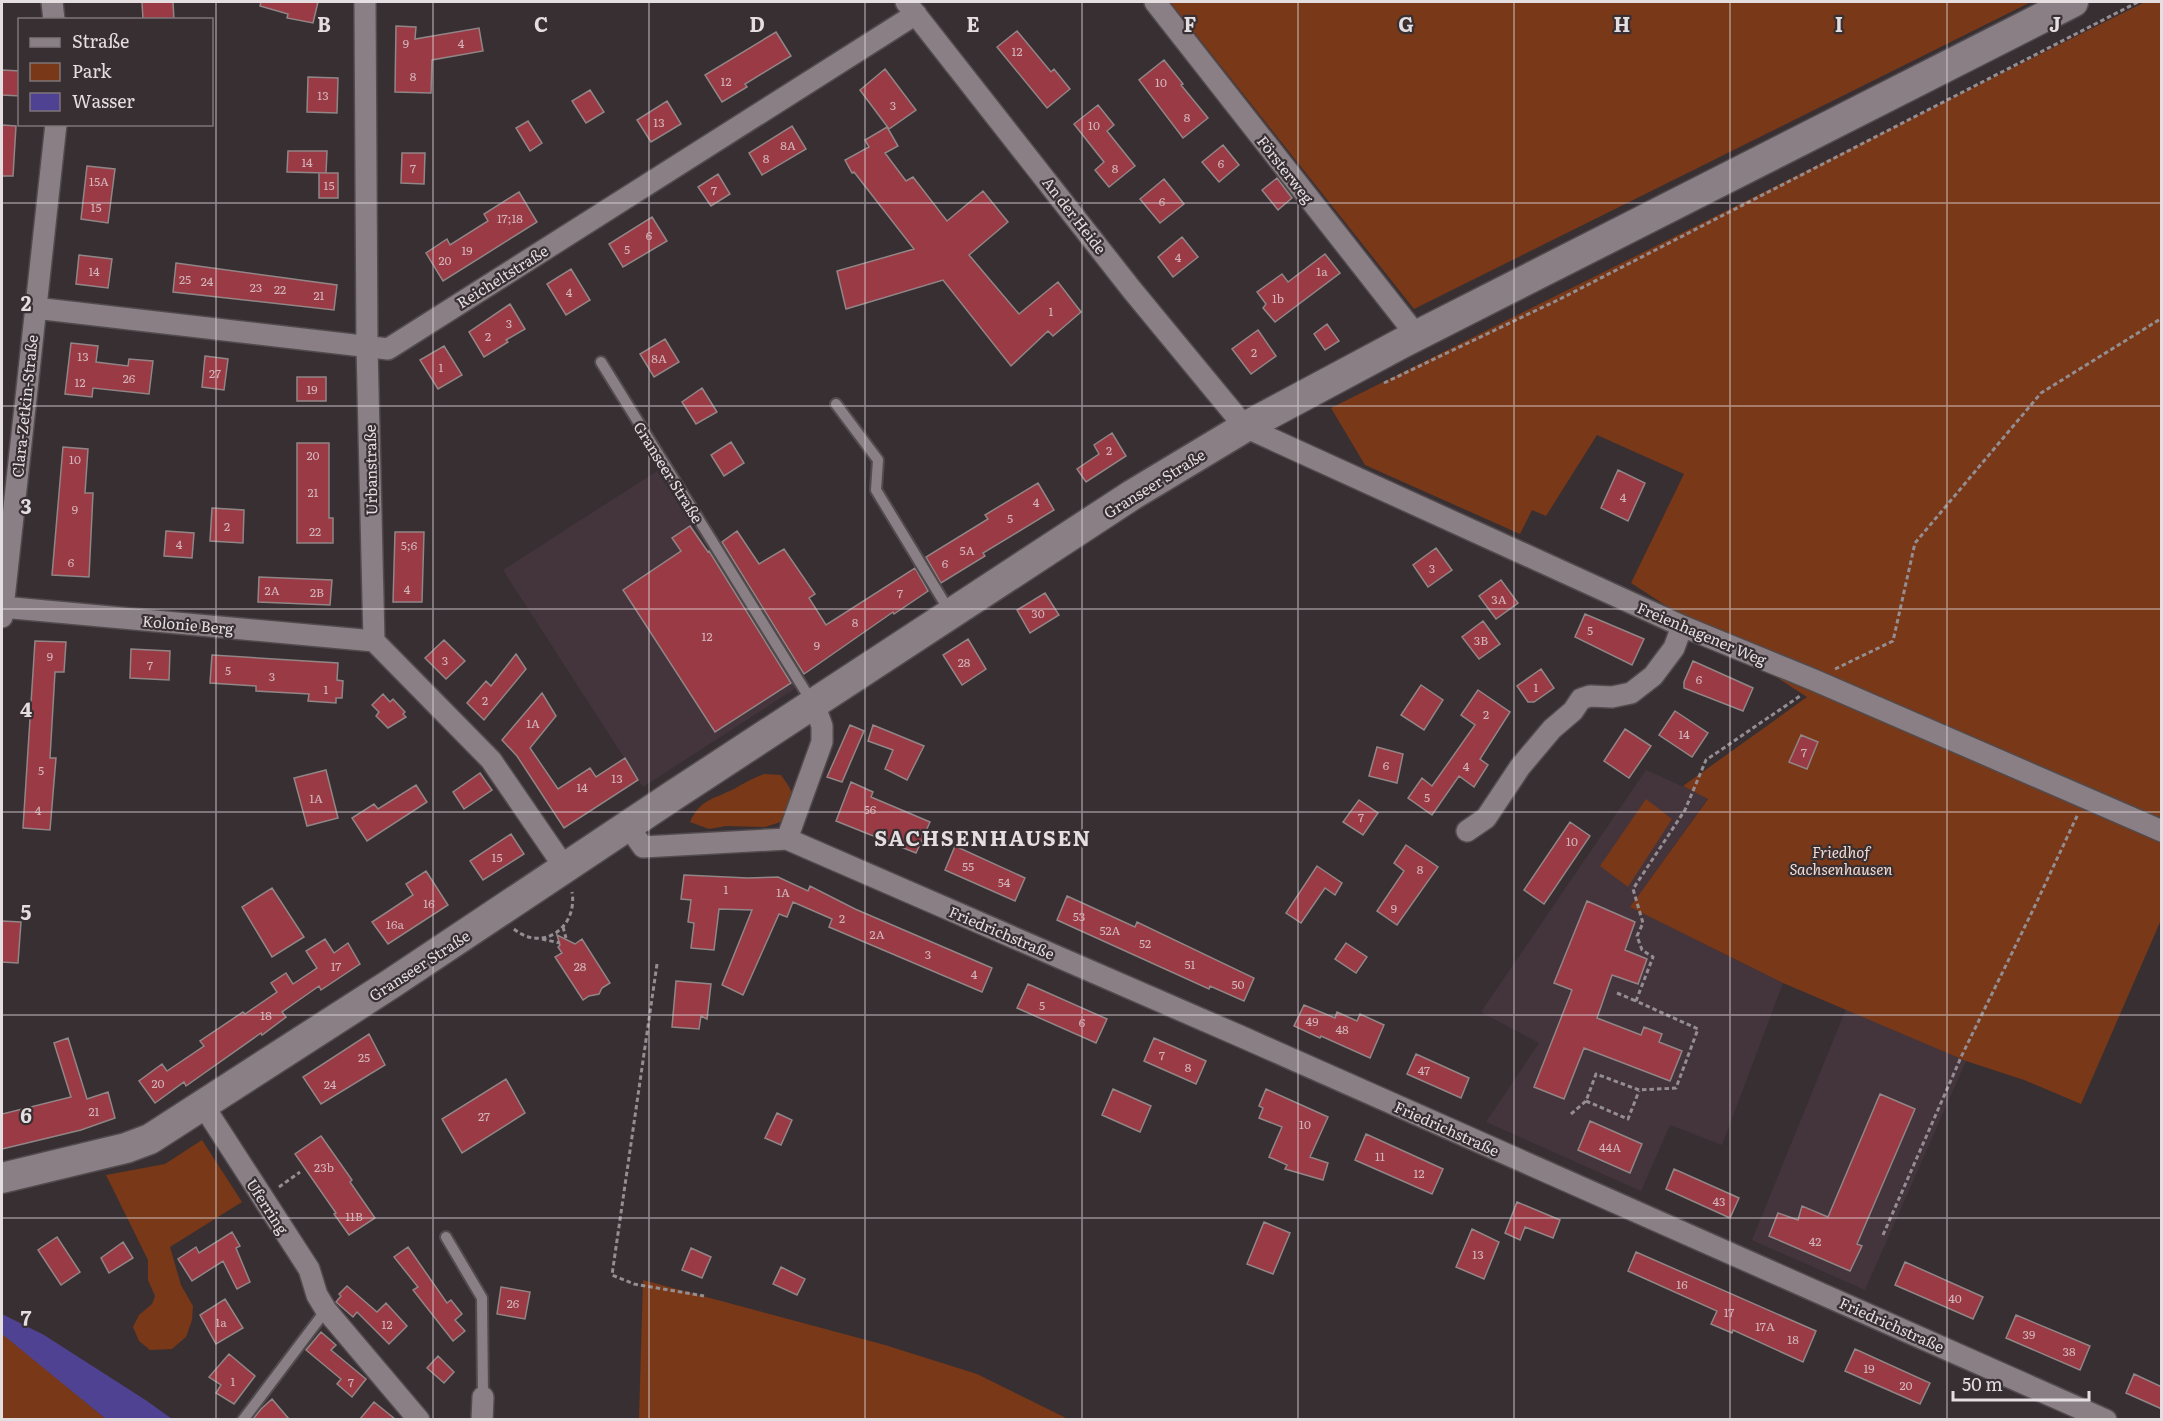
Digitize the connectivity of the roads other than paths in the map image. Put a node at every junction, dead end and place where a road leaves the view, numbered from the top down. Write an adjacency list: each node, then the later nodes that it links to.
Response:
1 (52, 2): 6 (street)
2 (365, 2): 10 (street, Urbanstraße)
3 (1155, 2): 9 (street, Försterweg)
4 (2073, 2): 9 (main road, Granseer Straße)
5 (911, 8): 10 (street, Reicheltstraße); 13 (street, An der Heide)
6 (54, 18)
7 (57, 126): 8 (street, Clara-Zetkin-Straße)
8 (35, 308): 10 (street, Reicheltstraße); 14 (street, Clara-Zetkin-Straße)
9 (1417, 336): 13 (main road, Granseer Straße)
10 (367, 347): 17 (street, Urbanstraße)
11 (601, 362): 18 (lane, Granseer Straße)
12 (836, 404): 15 (lane)
13 (1245, 427): 15 (main road, Granseer Straße); 16 (street, Freienhagener Weg)
14 (2, 603): 17 (street, Kolonie Berg)
15 (951, 614): 18 (main road, Granseer Straße)
16 (1682, 626): 20 (street); 21 (street, Freienhagener Weg)
17 (374, 640): 23 (street)
18 (814, 704): 19 (main road, Granseer Straße); 22 (street)
19 (628, 826): 22 (street, Friedrichstraße); 23 (main road, Granseer Straße)
20 (1467, 831)
21 (2162, 831)
22 (787, 838): 32 (street, Friedrichstraße)
23 (568, 877): 24 (main road, Granseer Straße)
24 (203, 1105): 25 (main road, Granseer Straße); 27 (street, Uferring)
25 (2, 1178)
26 (446, 1236): 28 (lane)
27 (326, 1310): 29 (lane); 30 (street, Uferring)
28 (483, 1397): 31 (street)
29 (243, 1419)
30 (419, 1419)
31 (482, 1419)
32 (2106, 1419)

